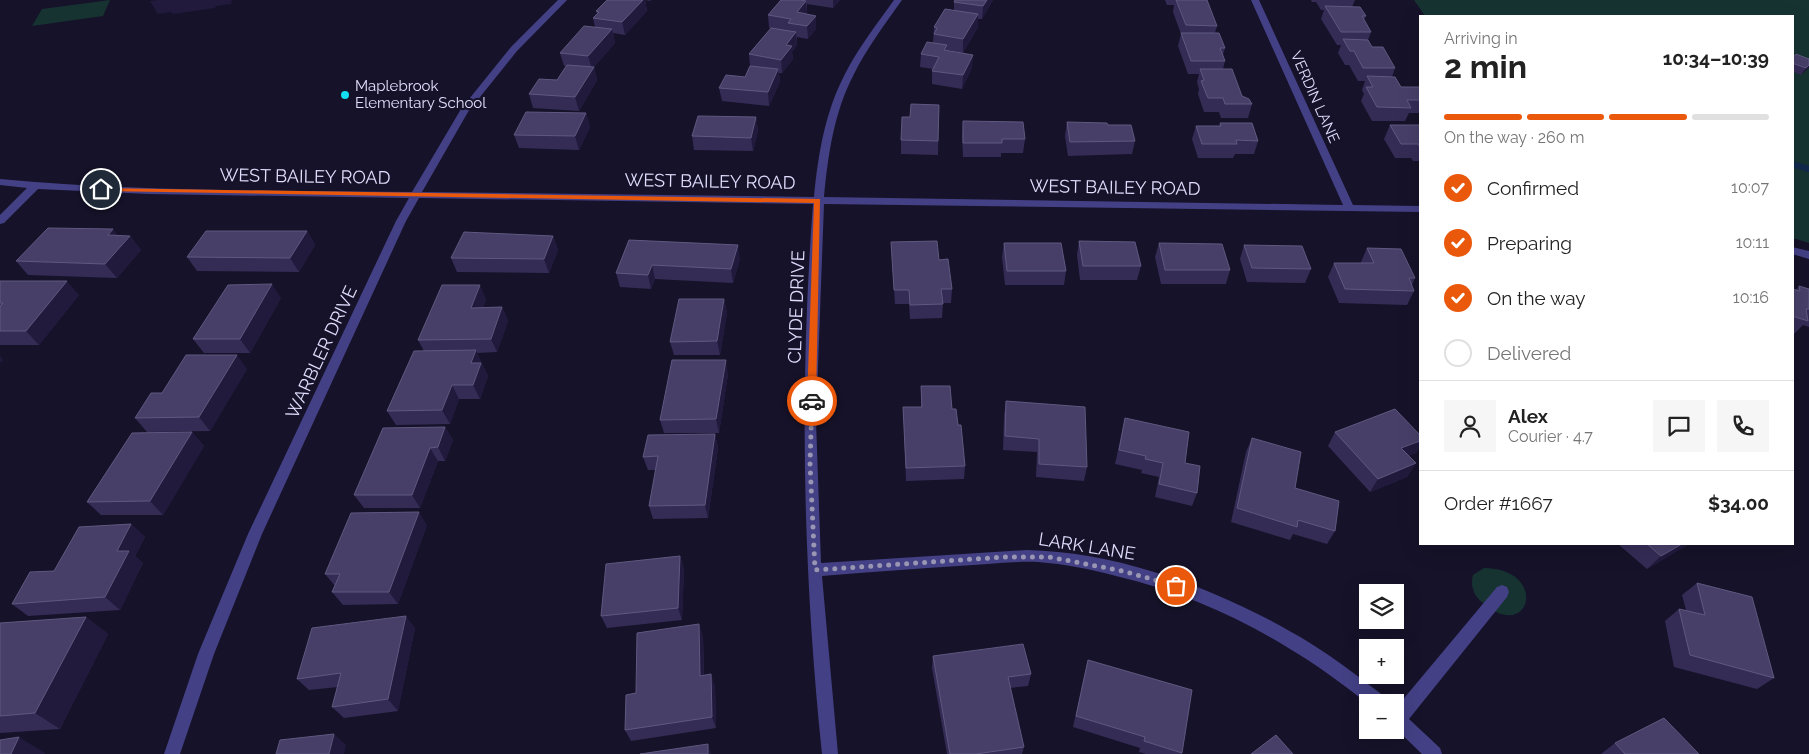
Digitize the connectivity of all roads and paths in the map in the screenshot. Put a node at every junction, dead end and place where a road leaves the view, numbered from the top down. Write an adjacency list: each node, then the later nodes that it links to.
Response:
1 (563, 0): 6 (street, WARBLER DRIVE)
2 (898, 0): 7 (street, CLYDE DRIVE)
3 (1255, 0): 8 (street, VERDIN LANE)
4 (0, 182): 5 (street, WEST BAILEY ROAD)
5 (35, 186): 6 (street, WEST BAILEY ROAD); 10 (street)
6 (416, 195): 7 (street, WEST BAILEY ROAD); 18 (street, WARBLER DRIVE)
7 (817, 200): 8 (street, WEST BAILEY ROAD); 13 (street, CLYDE DRIVE)
8 (1348, 207): 9 (street, WEST BAILEY ROAD)
9 (1419, 209)
10 (0, 221)
11 (1794, 251): 12 (street)
12 (1809, 255)
13 (815, 570): 15 (street, LARK LANE); 19 (street, CLYDE DRIVE)
14 (1502, 592): 16 (street)
15 (1368, 694)
16 (1404, 708)
17 (1404, 726): 20 (street)
18 (172, 754)
19 (830, 754)
20 (1434, 754)

